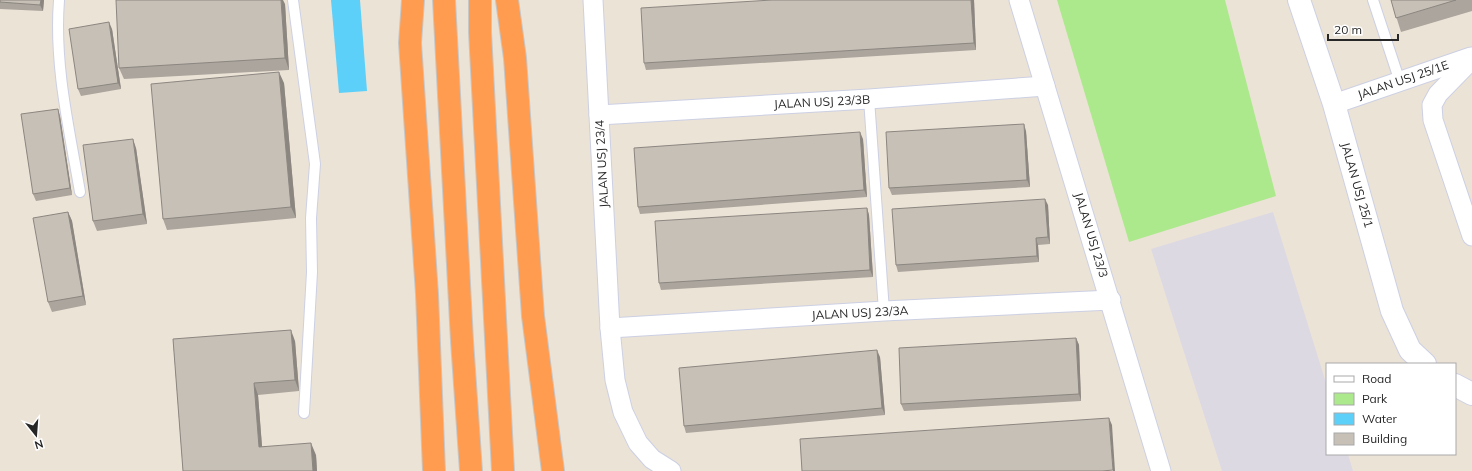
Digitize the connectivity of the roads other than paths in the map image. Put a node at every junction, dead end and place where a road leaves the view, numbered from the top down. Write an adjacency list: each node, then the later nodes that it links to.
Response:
1 (60, 0): 17 (lane)
2 (294, 0): 25 (lane)
3 (413, 0): 26 (highway)
4 (444, 0): 27 (highway)
5 (480, 0): 28 (highway)
6 (507, 0): 29 (highway)
7 (593, 0): 16 (street, JALAN USJ 23/4)
8 (1019, 0): 13 (street, JALAN USJ 23/3)
9 (1299, 0): 15 (street, JALAN USJ 25/1)
10 (1373, 0): 12 (lane)
11 (1472, 58): 12 (street, JALAN USJ 25/1E); 18 (street)
12 (1400, 82): 15 (street, JALAN USJ 25/1E)
13 (1045, 86): 14 (street, JALAN USJ 23/3B); 19 (street, JALAN USJ 23/3)
14 (868, 99): 16 (street, JALAN USJ 23/3B); 20 (lane)
15 (1334, 104): 22 (street, JALAN USJ 25/1)
16 (599, 115): 21 (street, JALAN USJ 23/4)
17 (80, 192)
18 (1472, 236)
19 (1111, 300): 20 (street, JALAN USJ 23/3A); 31 (street, JALAN USJ 23/3)
20 (884, 311): 21 (street, JALAN USJ 23/3A)
21 (610, 328): 30 (street)
22 (1424, 363)
23 (1456, 386): 24 (street)
24 (1472, 394)
25 (304, 413)
26 (434, 471)
27 (471, 471)
28 (503, 471)
29 (552, 471)
30 (671, 471)
31 (1161, 471)

